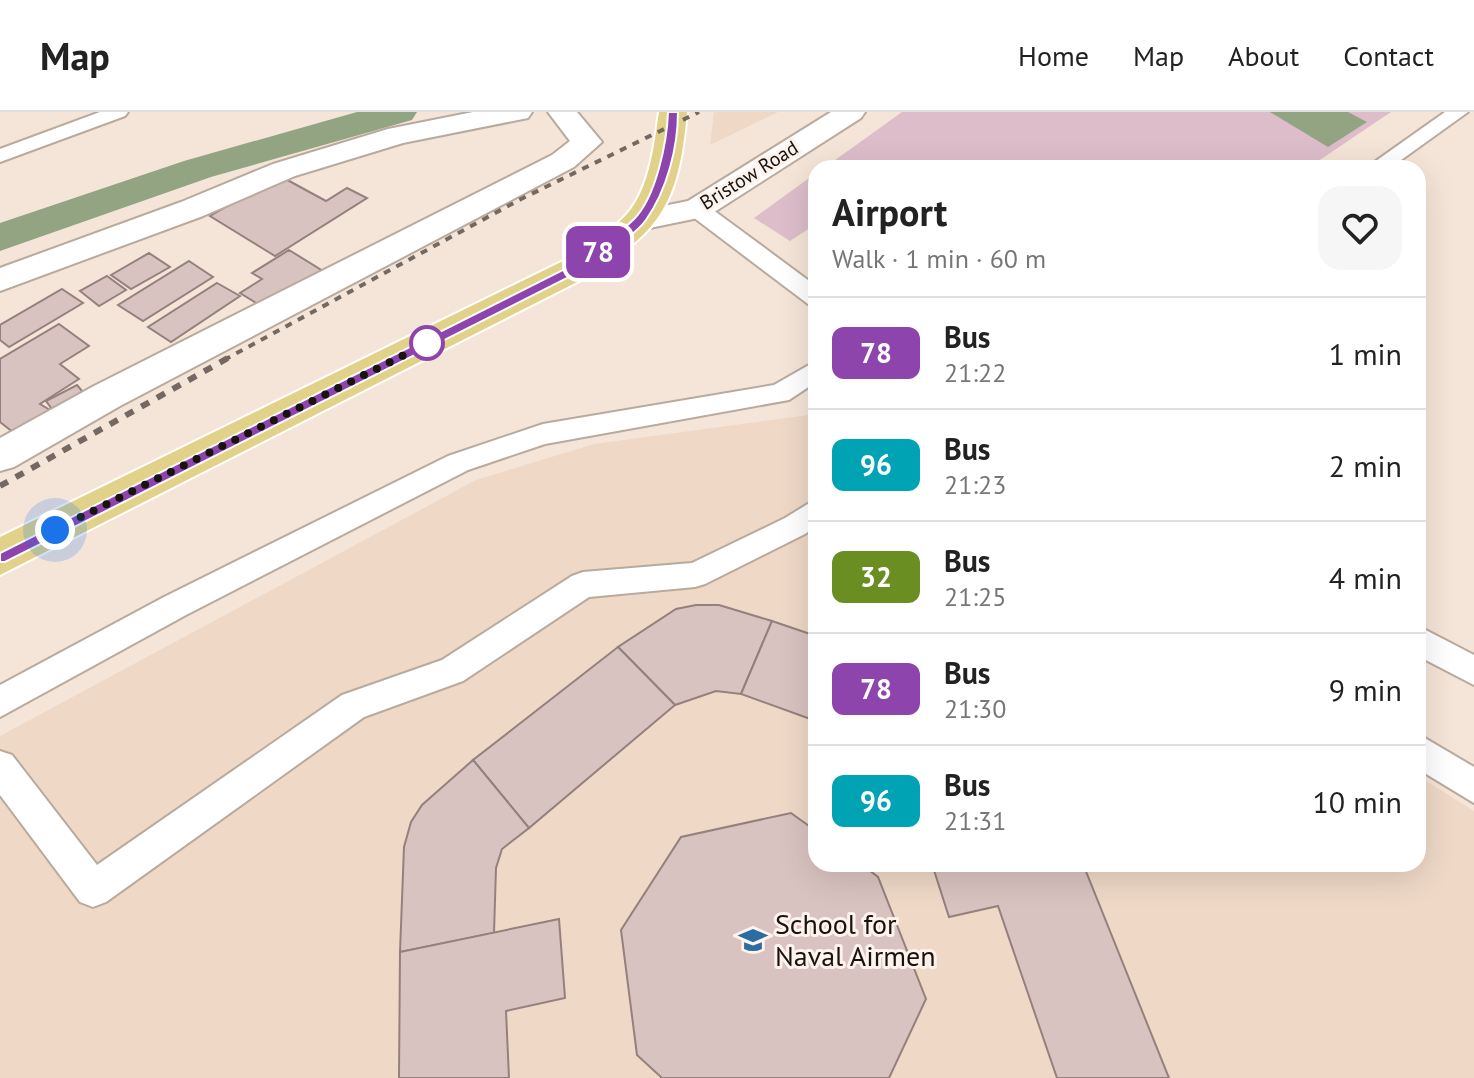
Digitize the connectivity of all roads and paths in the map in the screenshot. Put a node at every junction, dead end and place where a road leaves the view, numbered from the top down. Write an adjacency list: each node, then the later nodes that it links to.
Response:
1 (118, 112): 7 (lane)
2 (518, 112): 11 (street)
3 (562, 112): 14 (street)
4 (673, 112): 10 (main road)
5 (851, 112): 9 (street, Bristow Road)
6 (1458, 112): 8 (lane)
7 (0, 156)
8 (1388, 160)
9 (697, 209): 10 (street, Bristow Road); 12 (lane)
10 (640, 220): 16 (main road)
11 (0, 280)
12 (808, 292)
13 (808, 375): 19 (lane)
14 (0, 456)
15 (808, 516): 21 (lane)
16 (0, 557)
17 (1426, 644): 18 (lane)
18 (1474, 671)
19 (0, 702)
20 (1426, 755): 22 (lane)
21 (0, 767)
22 (1474, 786)

